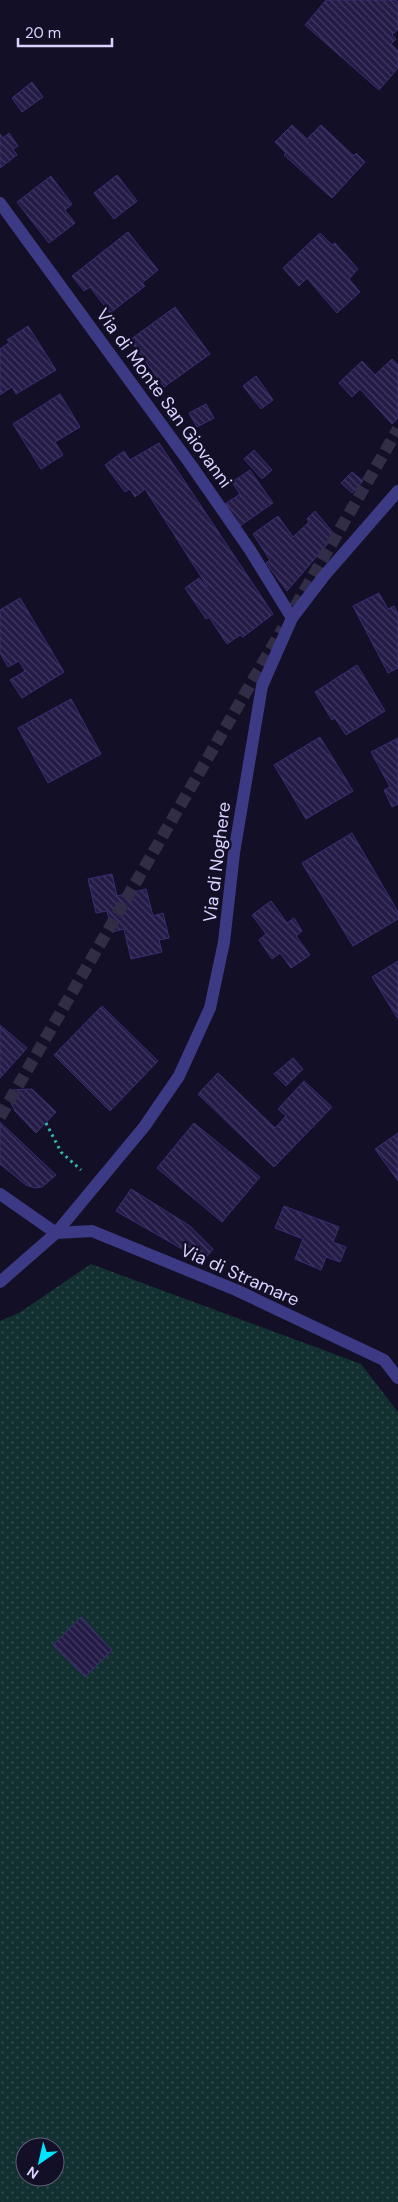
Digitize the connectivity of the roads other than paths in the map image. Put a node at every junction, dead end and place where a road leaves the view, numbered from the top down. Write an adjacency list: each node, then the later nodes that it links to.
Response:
1 (0, 203): 3 (street, Via di Monte San Giovanni)
2 (398, 491): 3 (street, Via di Noghere)
3 (292, 618): 5 (street, Via di Noghere)
4 (0, 1194): 5 (street)
5 (56, 1233): 6 (street, Via di Noghere); 7 (street, Via di Stramare)
6 (0, 1282)
7 (398, 1378)

